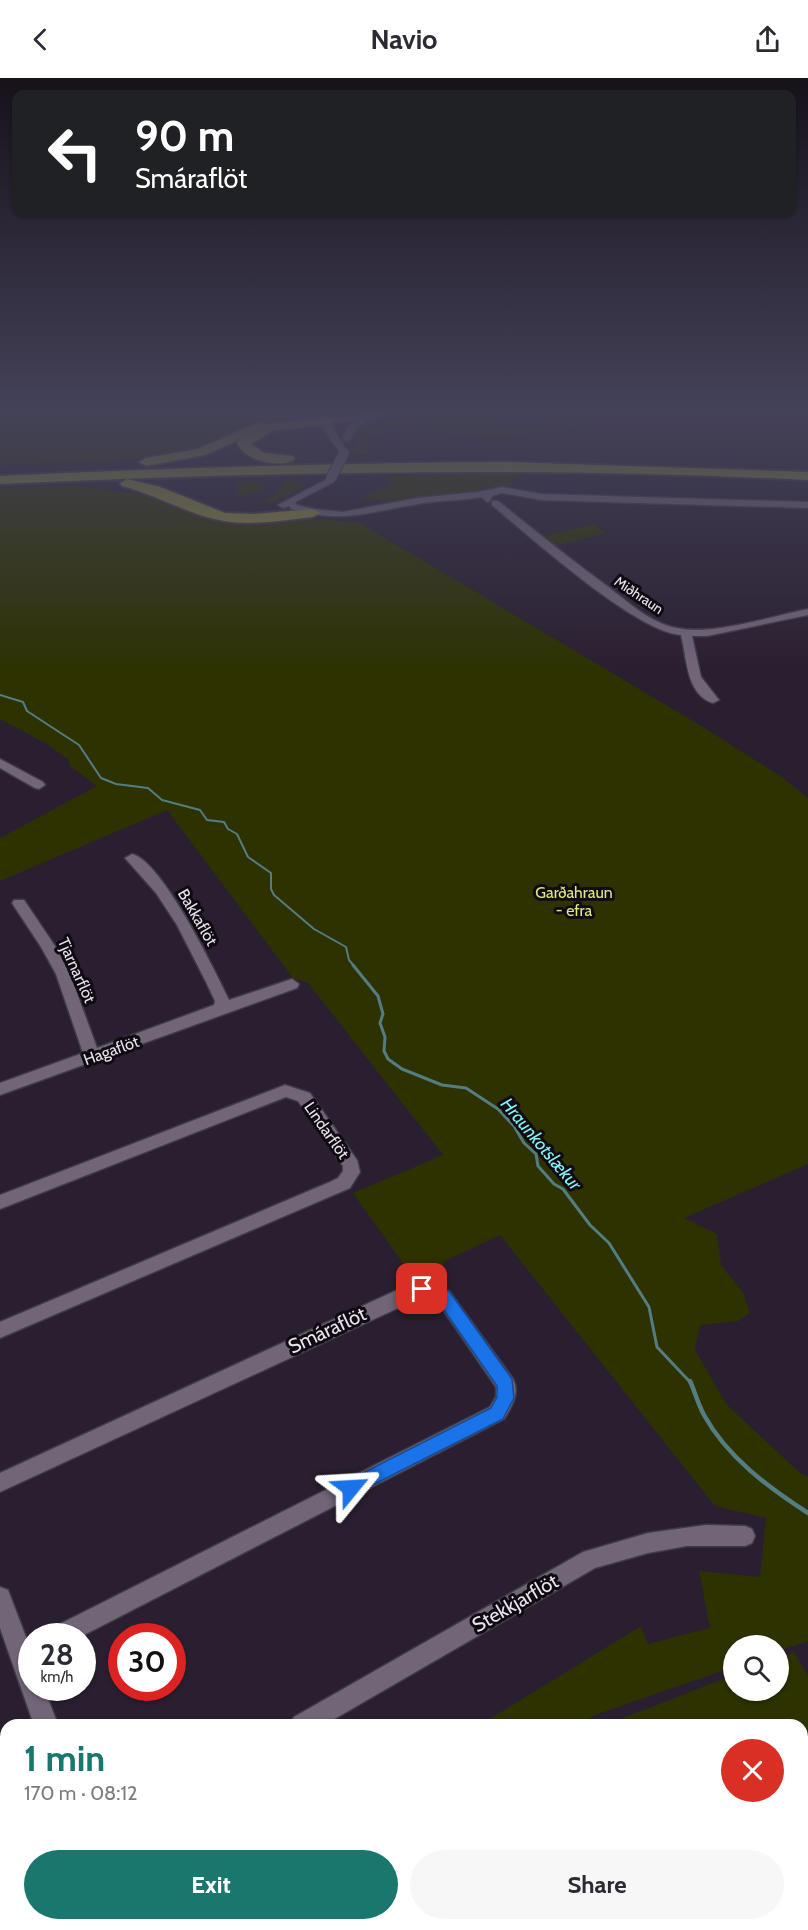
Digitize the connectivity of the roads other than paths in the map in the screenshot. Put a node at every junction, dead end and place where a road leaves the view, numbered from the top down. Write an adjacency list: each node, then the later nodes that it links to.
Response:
1 (169, 497): 14 (highway)
2 (204, 497): 10 (highway)
3 (301, 497): 10 (street)
4 (307, 497): 10 (street)
5 (313, 497): 12 (street)
6 (535, 497): 9 (street)
7 (555, 497): 11 (street)
8 (490, 498): 9 (street); 12 (street); 13 (street, Miðhraun)
9 (512, 499): 13 (street)
10 (291, 504): 12 (street); 14 (highway)
11 (808, 505)
12 (316, 512): 14 (highway)
13 (511, 515): 16 (street, Miðhraun)
14 (264, 517)
15 (808, 612): 16 (street, Miðhraun)
16 (686, 633): 17 (street)
17 (713, 700)
18 (0, 763): 19 (street)
19 (39, 784)
20 (132, 858): 23 (street, Bakkaflöt)
21 (19, 903): 24 (street, Tjarnarflöt)
22 (292, 984): 23 (street, Hagaflöt)
23 (221, 1005): 24 (street, Hagaflöt)
24 (92, 1056): 25 (street, Hagaflöt)
25 (0, 1089)
26 (0, 1202): 27 (street, Lindarflöt)
27 (0, 1330)
28 (0, 1483): 31 (street, Smáraflöt)
29 (745, 1536): 35 (street, Stekkjarflöt)
30 (0, 1598): 32 (street)
31 (85, 1623)
32 (18, 1637)
33 (37, 1701): 34 (street)
34 (44, 1719)
35 (312, 1719)

